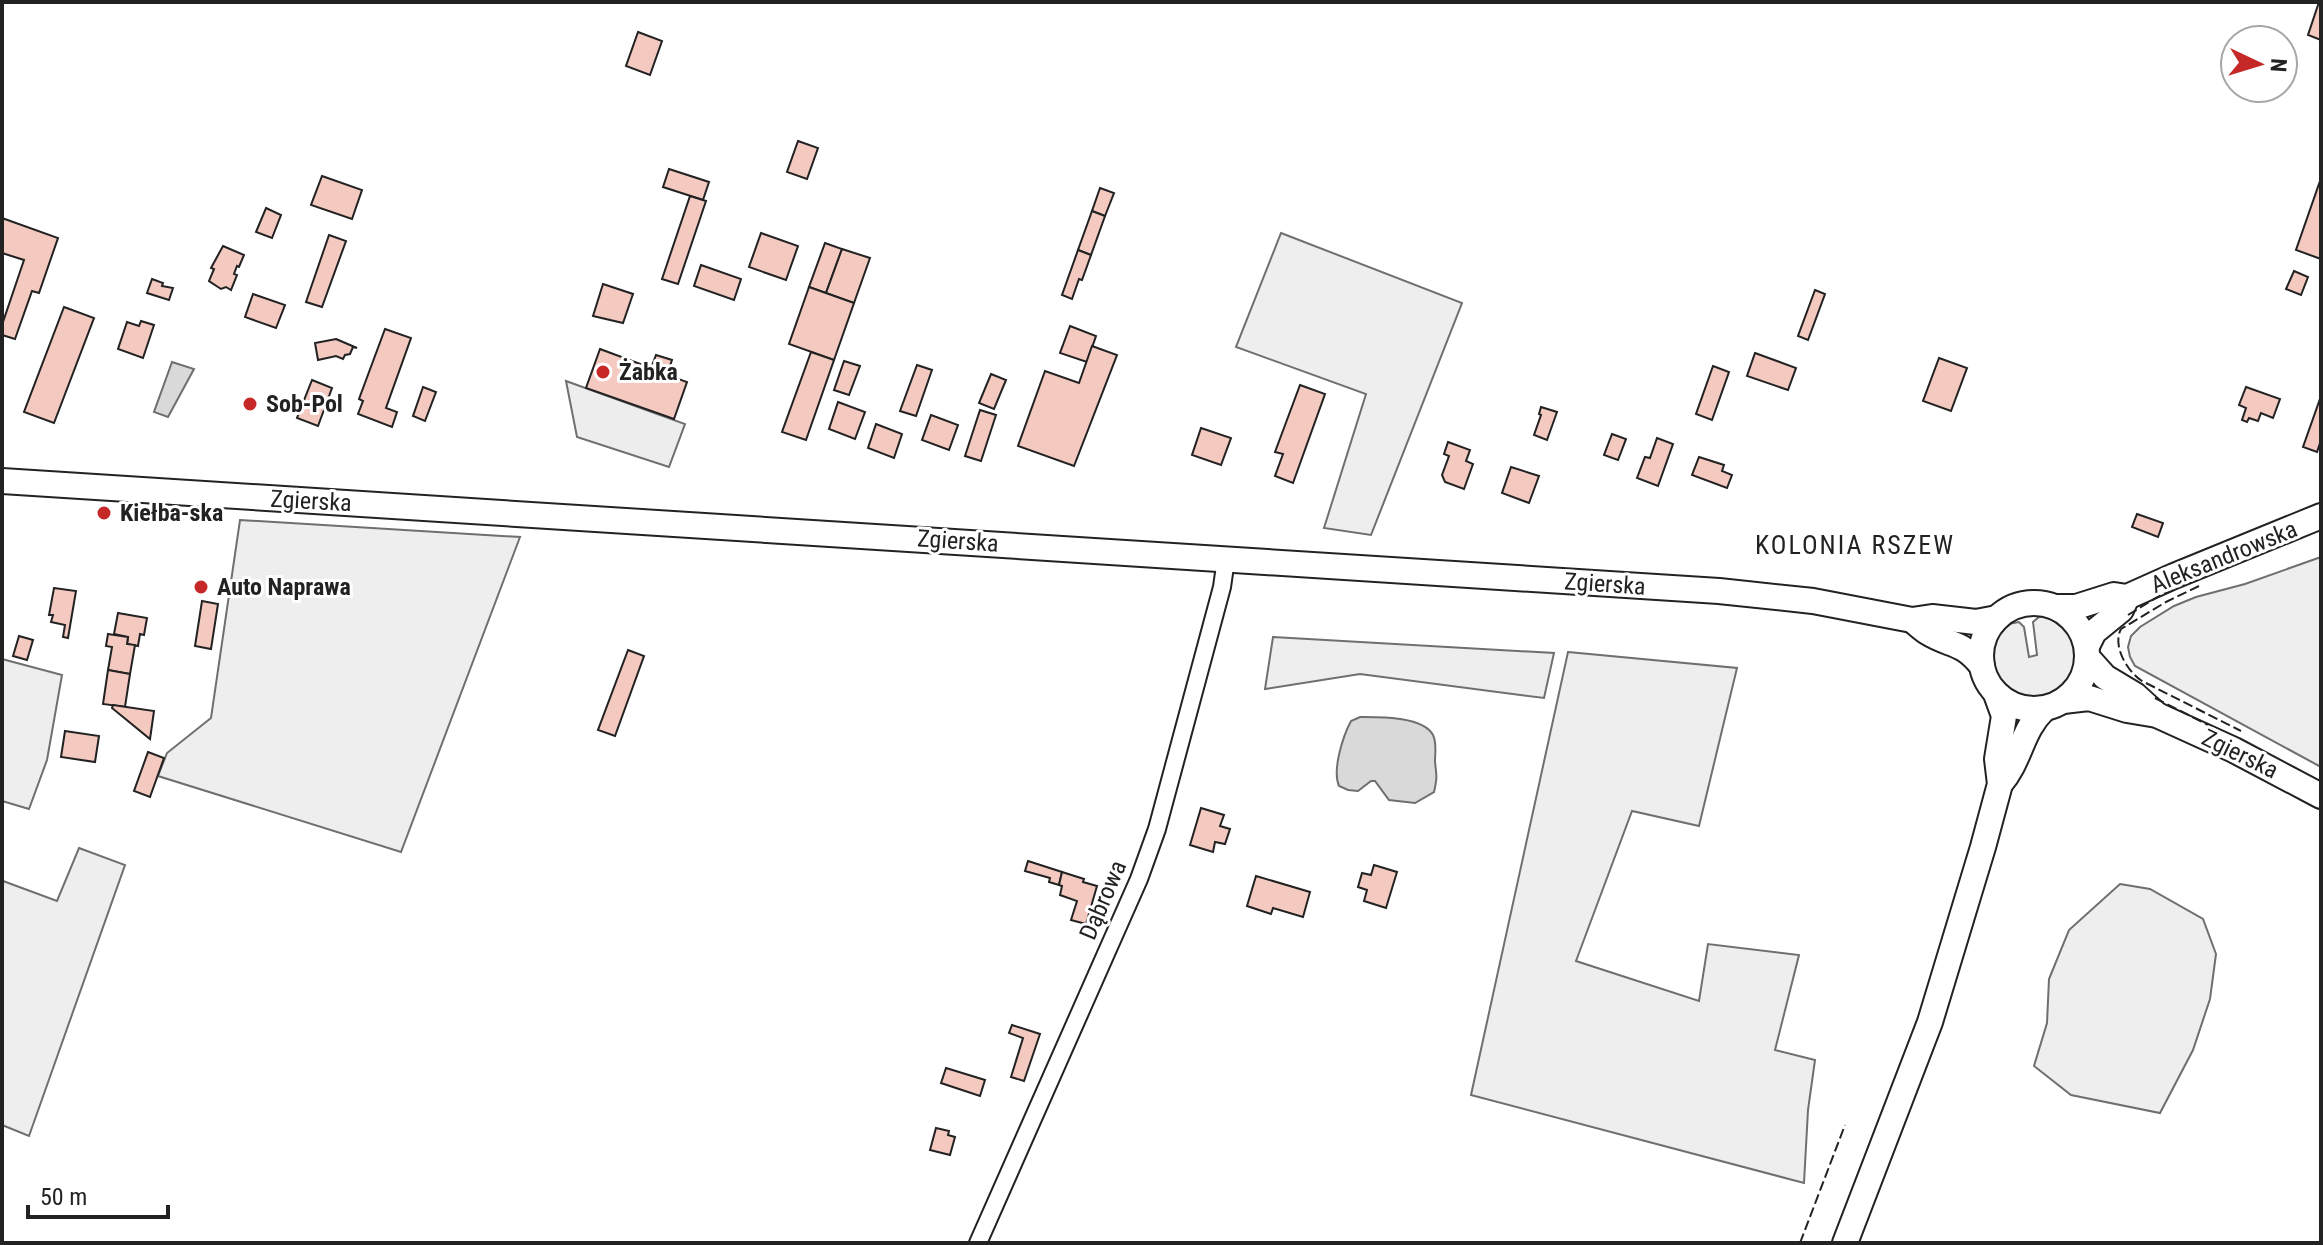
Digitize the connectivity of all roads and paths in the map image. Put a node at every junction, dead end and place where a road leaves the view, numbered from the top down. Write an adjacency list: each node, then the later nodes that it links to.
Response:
1 (2, 481): 3 (main road, Zgierska)
2 (2321, 516): 4 (main road, Aleksandrowska)
3 (1226, 559): 7 (main road, Zgierska); 15 (street, Dąbrowa)
4 (2127, 597): 5 (main road, Aleksandrowska); 8 (main road, Aleksandrowska)
5 (2055, 607): 6 (main road); 8 (main road)
6 (1997, 618): 7 (main road, Zgierska); 9 (main road)
7 (1912, 620): 9 (main road, Zgierska)
8 (2087, 652): 11 (main road); 12 (main road, Zgierska)
9 (1982, 666): 10 (main road)
10 (1996, 694): 11 (main road); 13 (main road)
11 (2054, 705): 12 (main road, Zgierska); 13 (main road)
12 (2157, 715): 14 (main road, Zgierska)
13 (2000, 784): 16 (main road)
14 (2321, 796)
15 (978, 1243)
16 (1845, 1243)

